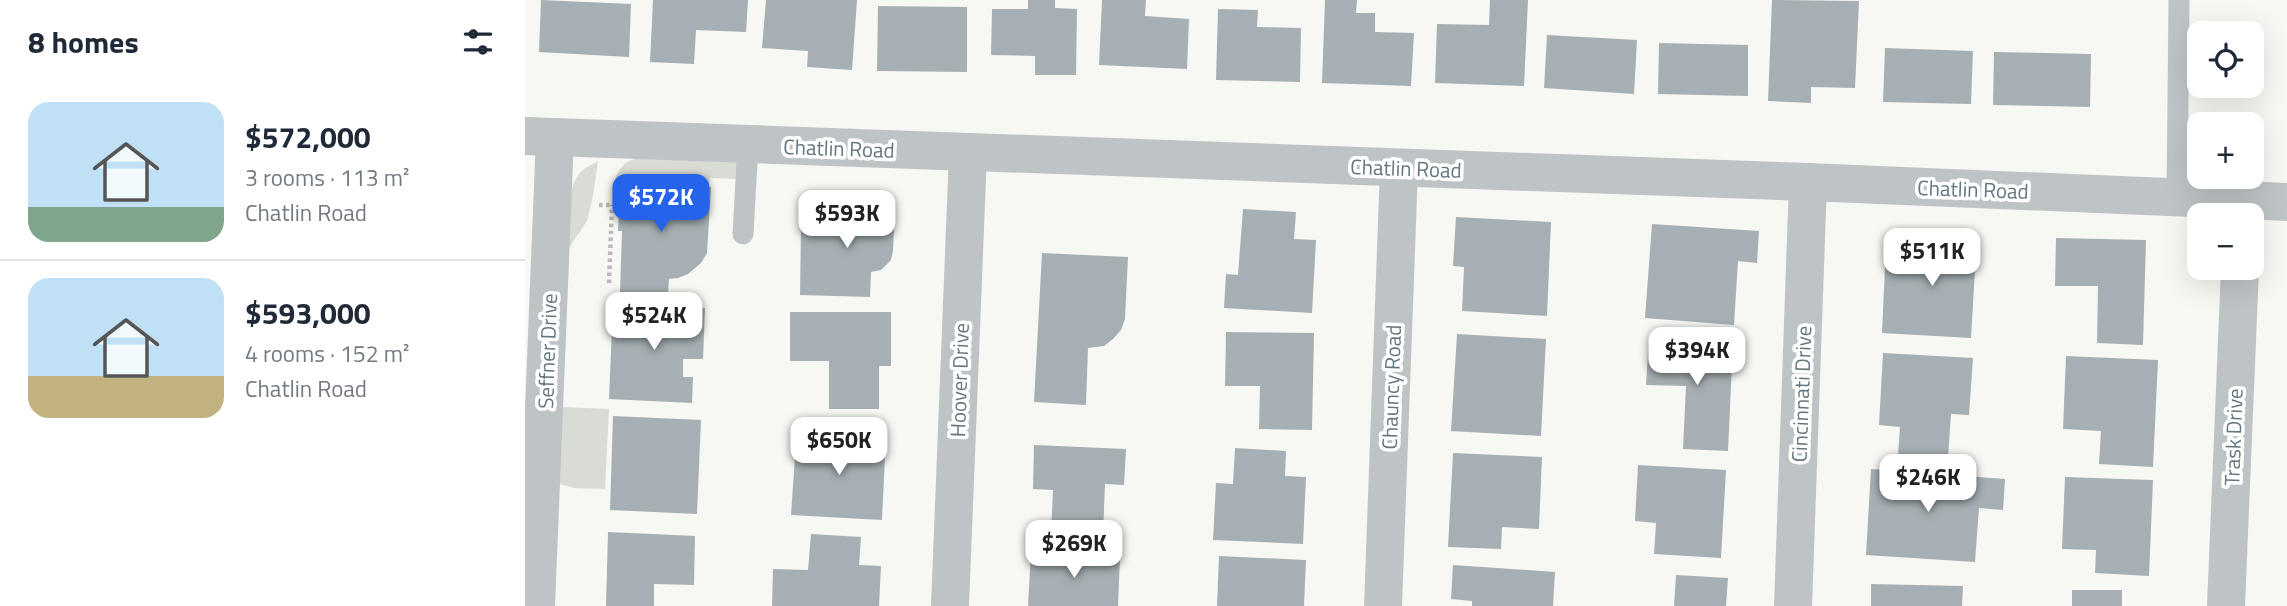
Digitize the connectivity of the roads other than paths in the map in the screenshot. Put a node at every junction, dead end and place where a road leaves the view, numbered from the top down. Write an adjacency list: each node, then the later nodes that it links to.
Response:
1 (2179, 0): 7 (lane)
2 (540, 137): 3 (street, Chatlin Road); 13 (street, Seffner Drive)
3 (748, 145): 4 (street, Chatlin Road); 11 (lane)
4 (968, 153): 5 (street, Chatlin Road); 14 (street, Hoover Drive)
5 (1399, 168): 6 (street, Chatlin Road); 15 (street, Chauncy Road)
6 (1808, 182): 7 (street, Chatlin Road); 16 (street, Cincinnati Drive)
7 (2177, 198): 9 (street, Chatlin Road)
8 (2287, 202): 10 (street, Chatlin Road)
9 (2210, 203)
10 (2264, 205)
11 (743, 234)
12 (2239, 280): 17 (street, Trask Drive)
13 (536, 606)
14 (950, 606)
15 (1383, 606)
16 (1793, 606)
17 (2226, 606)

